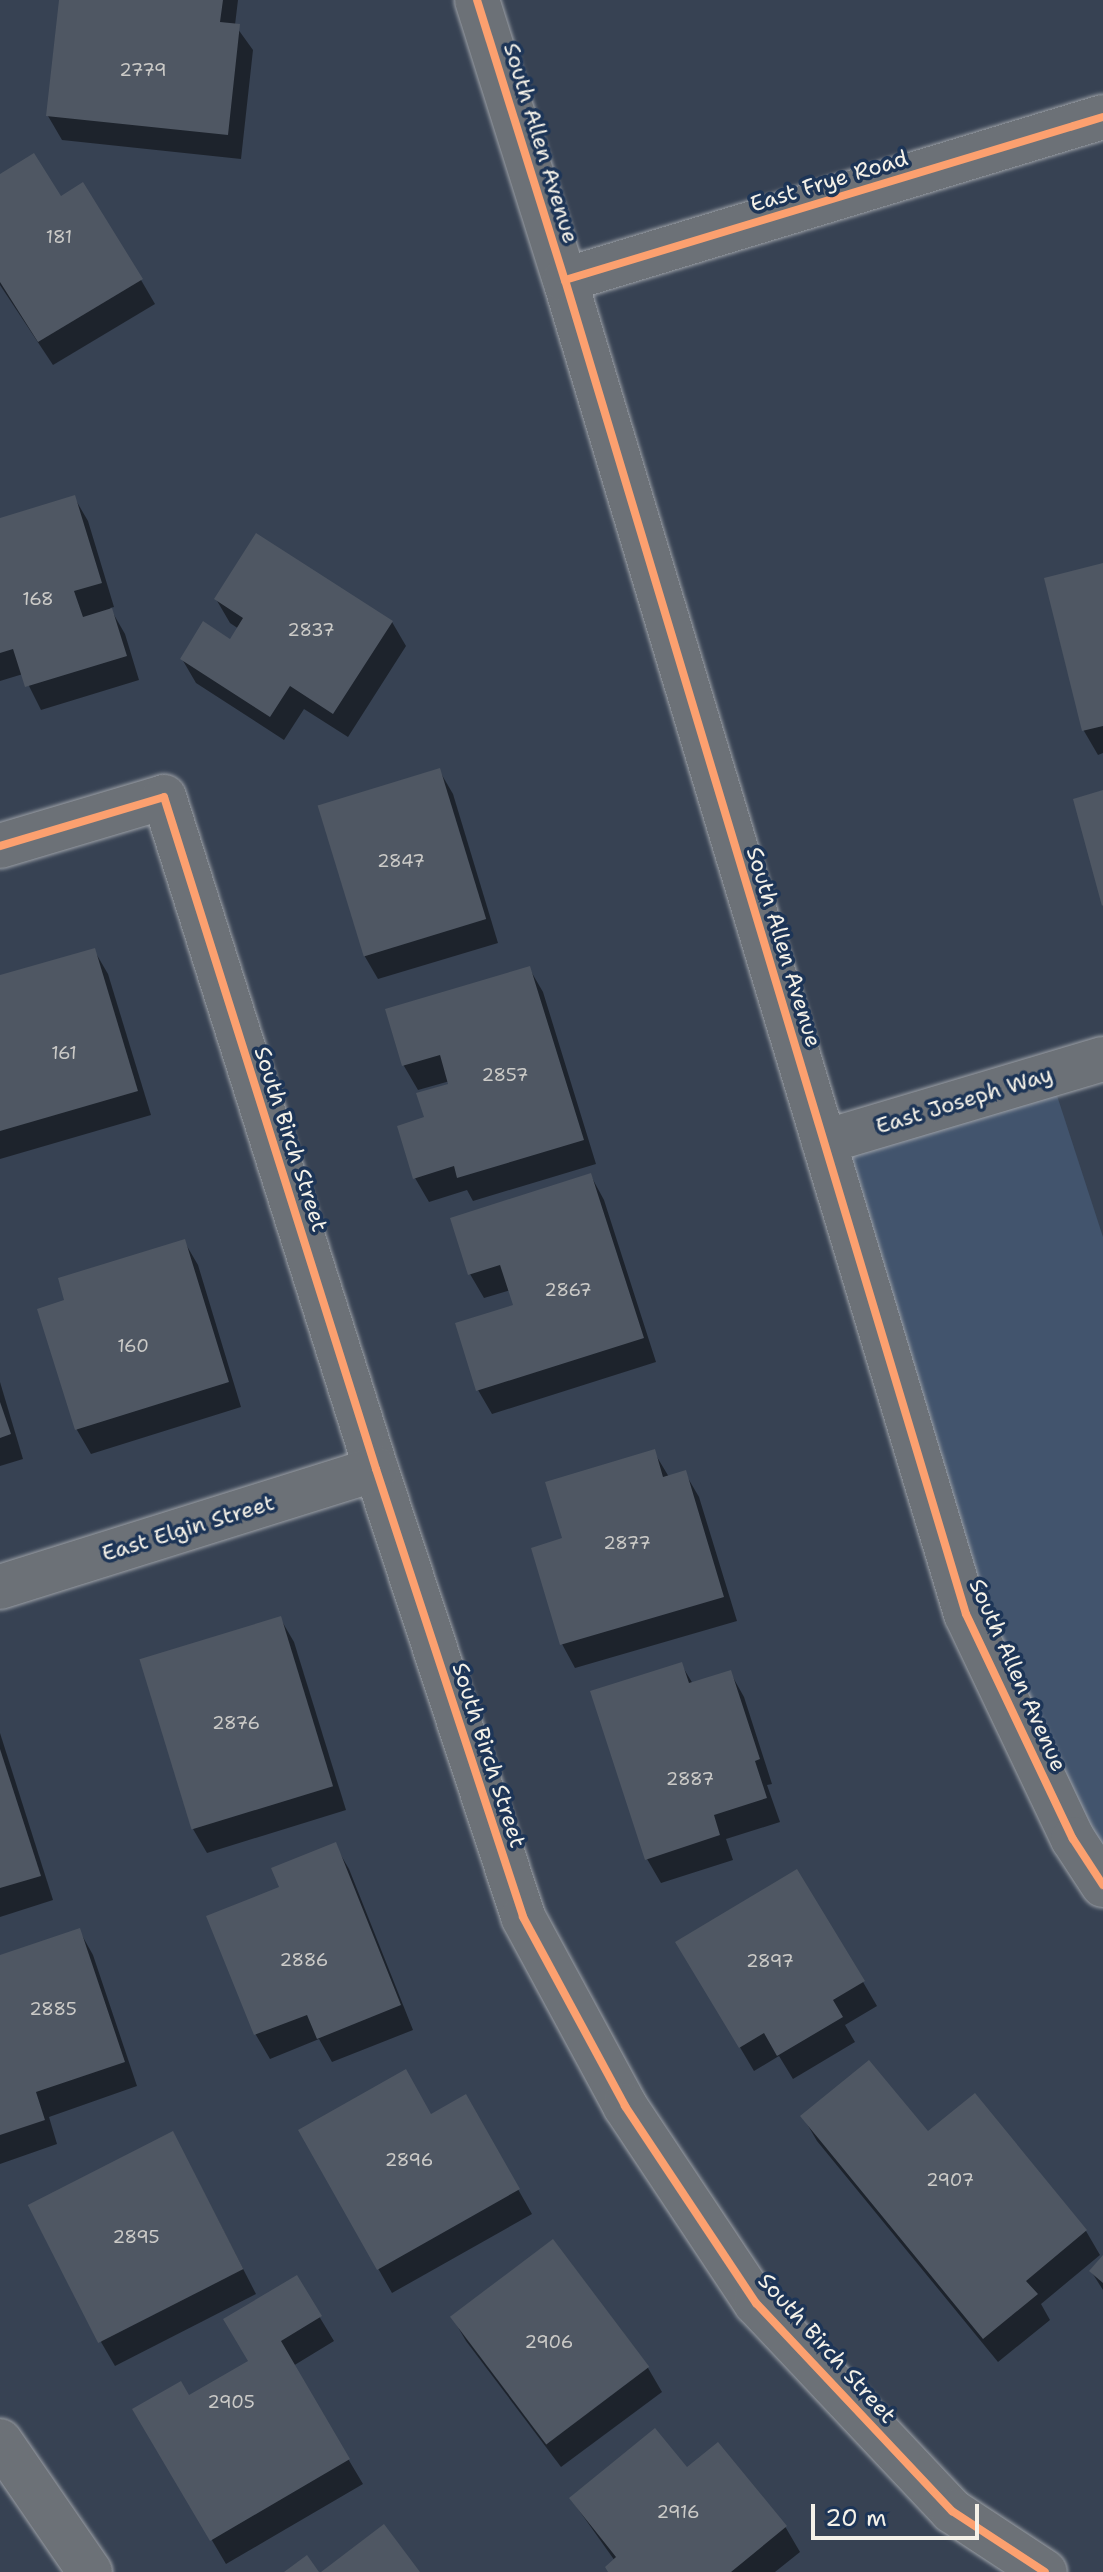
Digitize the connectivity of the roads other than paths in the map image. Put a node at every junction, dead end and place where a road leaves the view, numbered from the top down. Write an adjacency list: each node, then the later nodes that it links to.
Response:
1 (477, 0): 3 (street, South Allen Avenue)
2 (1103, 117): 3 (street, East Frye Road)
3 (565, 280): 6 (street, South Allen Avenue)
4 (0, 846): 7 (street, South Birch Street)
5 (1103, 1059): 6 (street, East Joseph Way)
6 (824, 1142): 9 (street, South Allen Avenue)
7 (376, 1469): 8 (street, East Elgin Street); 12 (street, South Birch Street)
8 (0, 1587)
9 (1103, 1885)
10 (0, 2441): 11 (street)
11 (90, 2572)
12 (1045, 2572)

